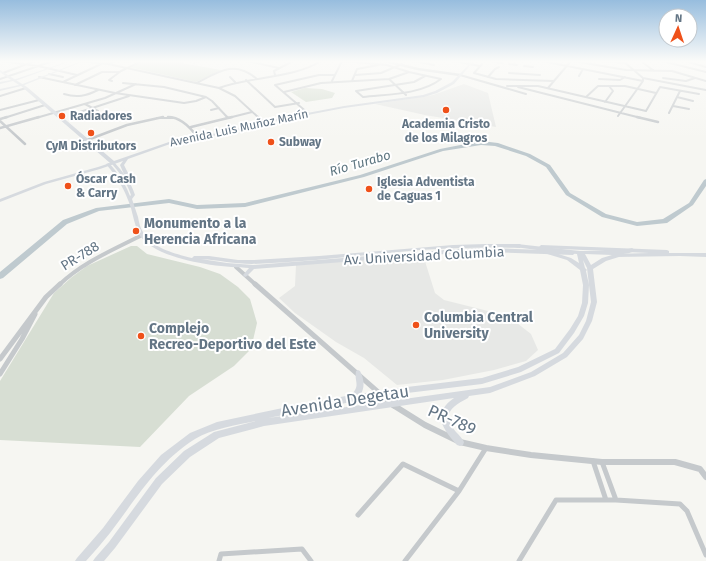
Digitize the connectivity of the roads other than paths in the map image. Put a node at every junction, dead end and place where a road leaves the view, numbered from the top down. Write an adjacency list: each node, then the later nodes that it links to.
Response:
1 (10, 87): 26 (main road)
2 (85, 87): 27 (street)
3 (129, 87): 32 (street)
4 (165, 87): 40 (street)
5 (214, 87): 23 (street)
6 (254, 87): 47 (street)
7 (278, 87): 30 (street)
8 (305, 87): 30 (street)
9 (379, 87): 31 (street)
10 (398, 87): 31 (street)
11 (425, 87): 31 (street)
12 (444, 87): 62 (main road, Avenida Luis Muñoz Marín)
13 (504, 87): 35 (street)
14 (519, 87): 63 (street)
15 (544, 87): 24 (street)
16 (595, 87): 41 (street)
17 (610, 87): 46 (street)
18 (630, 87): 25 (street)
19 (662, 87): 33 (street)
20 (663, 87): 29 (street)
21 (690, 87): 28 (street)
22 (26, 88): 39 (street); 43 (main road)
23 (219, 88): 60 (street)
24 (548, 88): 41 (street)
25 (637, 89): 33 (street); 50 (street)
26 (0, 90)
27 (99, 90): 32 (street); 34 (street)
28 (706, 90)
29 (680, 91): 36 (street); 42 (street)
30 (284, 92): 47 (street)
31 (403, 92): 38 (street)
32 (115, 93): 37 (street); 48 (street)
33 (656, 93): 50 (street)
34 (64, 94)
35 (526, 94)
36 (699, 94)
37 (130, 95): 40 (street); 53 (street)
38 (406, 95)
39 (0, 96)
40 (206, 97): 54 (street)
41 (586, 97): 46 (street)
42 (677, 97): 44 (street); 51 (street)
43 (39, 100): 49 (main road); 52 (street)
44 (693, 101)
45 (8, 102): 52 (street)
46 (605, 102): 50 (street)
47 (299, 103): 62 (street)
48 (85, 104): 53 (street); 61 (street)
49 (45, 106): 61 (main road); 67 (street)
50 (625, 106): 63 (street)
51 (673, 106): 55 (street); 64 (street)
52 (12, 107): 56 (street)
53 (94, 108): 57 (street); 59 (street)
54 (219, 108): 58 (street); 66 (street)
55 (689, 109)
56 (0, 110)
57 (98, 110)
58 (211, 110)
59 (80, 112)
60 (252, 112): 66 (street); 68 (street)
61 (54, 113): 70 (street); 74 (main road)
62 (309, 113): 68 (main road, Avenida Luis Muñoz Marín)
63 (620, 113): 65 (street); 69 (street)
64 (669, 113)
65 (618, 116)
66 (228, 118): 71 (street)
67 (0, 120): 70 (street)
68 (264, 122): 73 (main road, Avenida Luis Muñoz Marín)
69 (658, 122)
70 (7, 126): 72 (street); 75 (street)
71 (191, 127): 73 (street); 74 (street)
72 (0, 128)
73 (197, 137): 76 (main road, Avenida Luis Muñoz Marín); 77 (main road, Avenida Luis Muñoz Marín)
74 (83, 141): 77 (main road)
75 (25, 144)
76 (129, 157): 77 (main road, Avenida Luis Muñoz Marín); 79 (main road)
77 (109, 163): 78 (main road, Avenida Luis Muñoz Marín); 79 (main road, Av. Universidad Columbia); 80 (main road, Avenida Luis Muñoz Marín); 82 (main road, Av. Universidad Columbia)
78 (58, 176): 80 (main road); 81 (main road, Avenida Luis Muñoz Marín)
79 (127, 178): 82 (main road, Av. Universidad Columbia)
80 (22, 192): 81 (main road, Avenida Luis Muñoz Marín)
81 (0, 199)
82 (130, 199): 83 (main road, Av. Universidad Columbia)
83 (142, 235): 92 (main road, Av. Universidad Columbia); 100 (street, PR-788 / PR-788)
84 (516, 246): 85 (main road, Av. Universidad Columbia); 87 (main road); 91 (main road, Av. Universidad Columbia)
85 (632, 250): 87 (main road); 88 (main road, Av. Universidad Columbia)
86 (546, 252): 87 (main road, Av. Universidad Columbia); 91 (main road, Av. Universidad Columbia); 98 (main road)
87 (581, 253): 89 (main road, Av. Universidad Columbia); 97 (main road, Avenida Degetau); 98 (main road, Avenida Degetau)
88 (682, 254): 89 (main road, Av. Universidad Columbia); 90 (main road, Av. Universidad Columbia)
89 (620, 255): 97 (main road)
90 (706, 255)
91 (348, 257): 94 (main road, Av. Universidad Columbia); 96 (main road, Av. Universidad Columbia)
92 (192, 258): 93 (main road, Av. Universidad Columbia); 95 (main road, Av. Universidad Columbia)
93 (213, 258): 94 (main road, Av. Universidad Columbia); 95 (main road)
94 (292, 259): 95 (main road)
95 (236, 267): 96 (main road, Av. Universidad Columbia); 99 (street, PR-789 / PR-789)
96 (253, 267): 99 (main road)
97 (590, 268): 104 (main road, Avenida Degetau)
98 (584, 270): 105 (main road, Avenida Degetau)
99 (245, 275): 102 (street, PR-789 / PR-789)
100 (38, 307): 101 (street, PR-788 / PR-788); 103 (street, PR-788 / PR-788)
101 (0, 358)
102 (358, 373): 105 (street, PR-789 / PR-789); 106 (main road)
103 (0, 374)
104 (477, 392): 107 (main road, Avenida Degetau); 108 (main road)
105 (382, 393): 106 (main road, Avenida Degetau); 107 (street, PR-789 / PR-789)
106 (352, 400): 119 (main road, Avenida Degetau)
107 (394, 405): 108 (street, PR-789 / PR-789); 120 (main road, Avenida Degetau)
108 (460, 442): 109 (street, PR-789 / PR-789)
109 (486, 448): 110 (street, PR-789 / PR-789); 114 (street)
110 (593, 461): 111 (street, PR-789 / PR-789); 115 (street)
111 (602, 462): 112 (street, PR-789 / PR-789); 116 (street)
112 (703, 468): 113 (street, PR-789 / PR-789)
113 (706, 477)
114 (459, 491): 117 (street); 123 (street)
115 (606, 500): 116 (street); 124 (street)
116 (616, 500): 118 (street)
117 (358, 516)
118 (706, 555)
119 (80, 561)
120 (98, 561)
121 (219, 561): 122 (street)
122 (311, 561)
123 (405, 561)
124 (519, 561)

